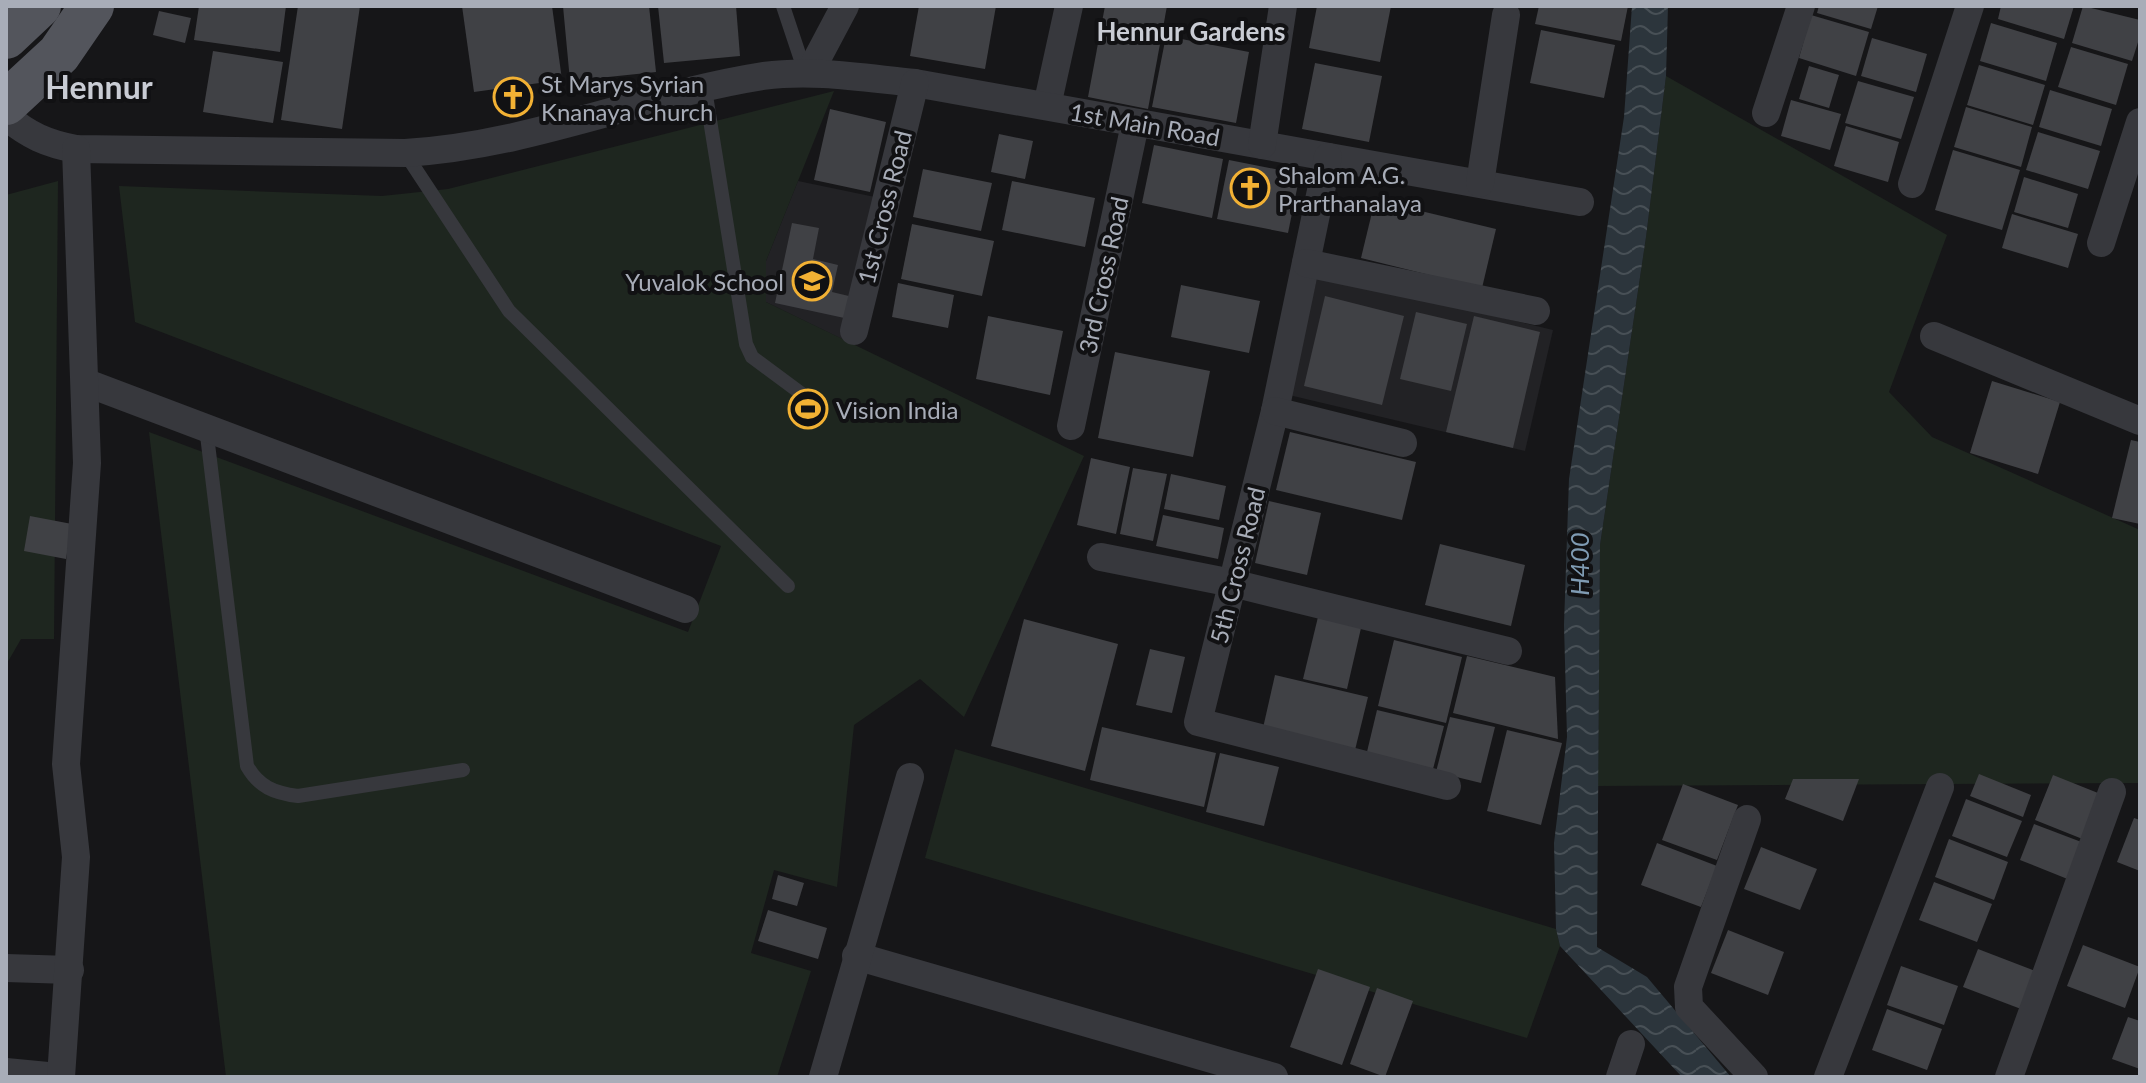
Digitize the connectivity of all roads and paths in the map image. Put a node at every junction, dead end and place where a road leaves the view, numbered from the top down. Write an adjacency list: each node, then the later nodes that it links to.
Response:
1 (39, 6): 10 (main road)
2 (92, 6): 16 (main road)
3 (783, 6): 11 (lane)
4 (845, 6): 11 (street)
5 (1069, 6): 14 (street)
6 (1283, 6): 19 (street)
7 (1801, 6): 15 (street)
8 (1970, 6): 24 (street)
9 (1506, 15): 23 (street)
10 (6, 37)
11 (808, 72): 12 (street, 1st Main Road); 13 (street, 1st Main Road)
12 (915, 83): 14 (street, 1st Main Road); 29 (street, 1st Cross Road)
13 (705, 89): 21 (street, 1st Main Road); 32 (lane)
14 (1047, 106): 18 (street, 1st Main Road)
15 (1766, 113)
16 (10, 122): 20 (street, 1st Main Road)
17 (2140, 122): 26 (street)
18 (1135, 124): 19 (street, 1st Main Road); 35 (street, 3rd Cross Road)
19 (1262, 145): 22 (street, 1st Main Road)
20 (76, 149): 21 (street, 1st Main Road); 31 (street)
21 (405, 153): 40 (lane)
22 (1328, 157): 23 (street, 1st Main Road); 27 (street, 5th Cross Road)
23 (1480, 183): 25 (street, 1st Main Road)
24 (1912, 184)
25 (1580, 202)
26 (2101, 243)
27 (1306, 263): 28 (street); 33 (street, 5th Cross Road)
28 (1536, 311)
29 (854, 331)
30 (1934, 336): 34 (street)
31 (87, 383): 36 (street); 51 (street)
32 (806, 397)
33 (1275, 411): 37 (street); 39 (street, 5th Cross Road)
34 (2140, 421)
35 (1071, 426)
36 (206, 427): 41 (street); 43 (lane)
37 (1403, 443)
38 (1101, 557): 39 (street)
39 (1232, 583): 42 (street); 45 (street, 5th Cross Road)
40 (788, 586)
41 (685, 609)
42 (1508, 651)
43 (463, 770)
44 (910, 777): 49 (street)
45 (1447, 786)
46 (1940, 787): 59 (street)
47 (2112, 792): 60 (street)
48 (1747, 819): 58 (street)
49 (856, 956): 55 (street); 56 (street)
50 (6, 968): 51 (street)
51 (70, 970): 54 (street)
52 (1631, 1044): 57 (street)
53 (6, 1072): 54 (street)
54 (59, 1077)
55 (823, 1077)
56 (1274, 1077)
57 (1620, 1077)
58 (1754, 1077)
59 (1828, 1077)
60 (2009, 1077)

